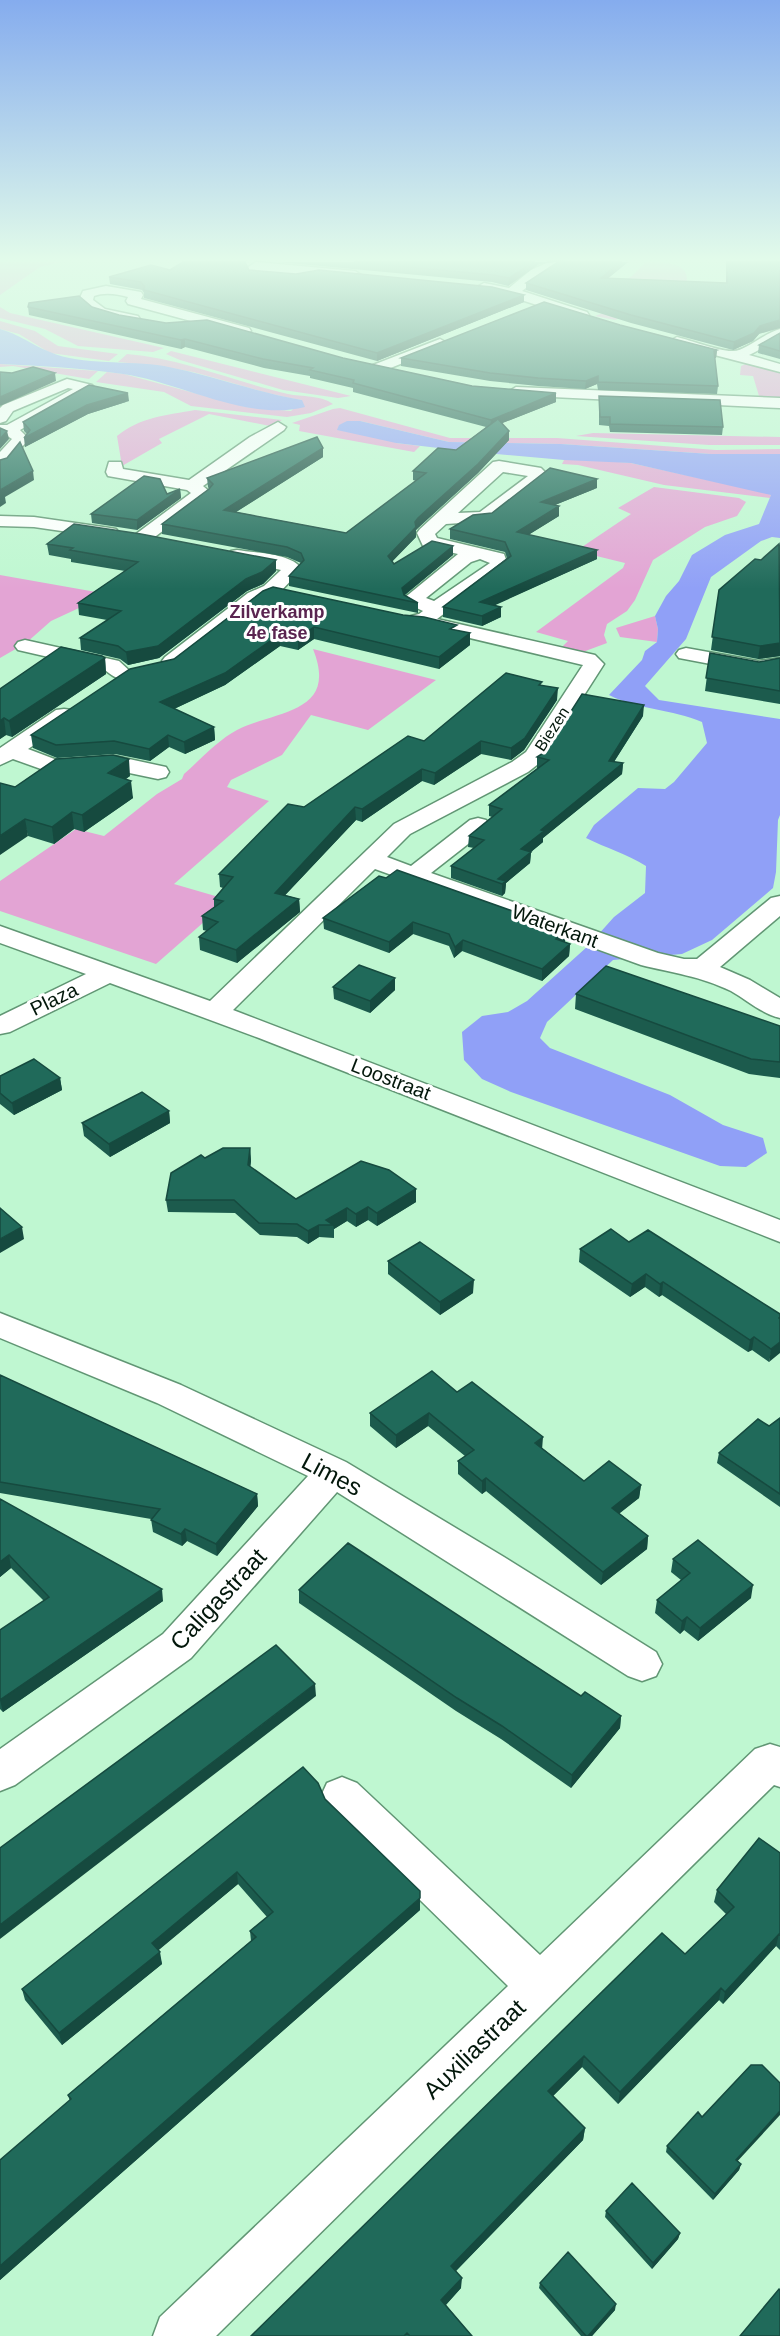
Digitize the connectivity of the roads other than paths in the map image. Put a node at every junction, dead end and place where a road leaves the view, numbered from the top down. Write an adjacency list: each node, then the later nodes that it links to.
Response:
1 (390, 371): 2 (street)
2 (399, 373)
3 (504, 391): 4 (street)
4 (780, 403)
5 (279, 427): 9 (street)
6 (6, 431): 7 (street)
7 (0, 462)
8 (115, 466): 9 (street)
9 (192, 486): 12 (street)
10 (441, 519): 10 (street); 26 (street, Biezen)
11 (0, 521): 12 (street)
12 (142, 538): 13 (street)
13 (165, 542)
14 (217, 551): 15 (street)
15 (271, 590): 16 (street); 20 (street)
16 (293, 595)
17 (25, 646): 20 (street)
18 (686, 654): 19 (street)
19 (780, 664)
20 (123, 674): 21 (street)
21 (105, 687)
22 (77, 706): 23 (street)
23 (6, 755): 24 (street)
24 (158, 772)
25 (478, 825): 27 (street)
26 (369, 859): 27 (street, Waterkant); 33 (street, Biezen)
27 (415, 874): 30 (street, Waterkant)
28 (780, 903): 30 (street)
29 (0, 934): 31 (street, Loostraat)
30 (698, 967): 32 (street, Waterkant)
31 (109, 973): 33 (street, Loostraat); 34 (street, Plaza)
32 (780, 1010)
33 (215, 1012): 35 (street, Loostraat)
34 (0, 1026)
35 (780, 1232)
36 (2, 1329): 37 (street, Limes)
37 (333, 1472): 38 (street, Limes); 40 (street, Caligastraat)
38 (642, 1665)
39 (775, 1766): 42 (street, Auxiliastraat)
40 (0, 1772)
41 (342, 1796): 42 (street)
42 (539, 1985): 43 (street, Auxiliastraat)
43 (179, 2336)

